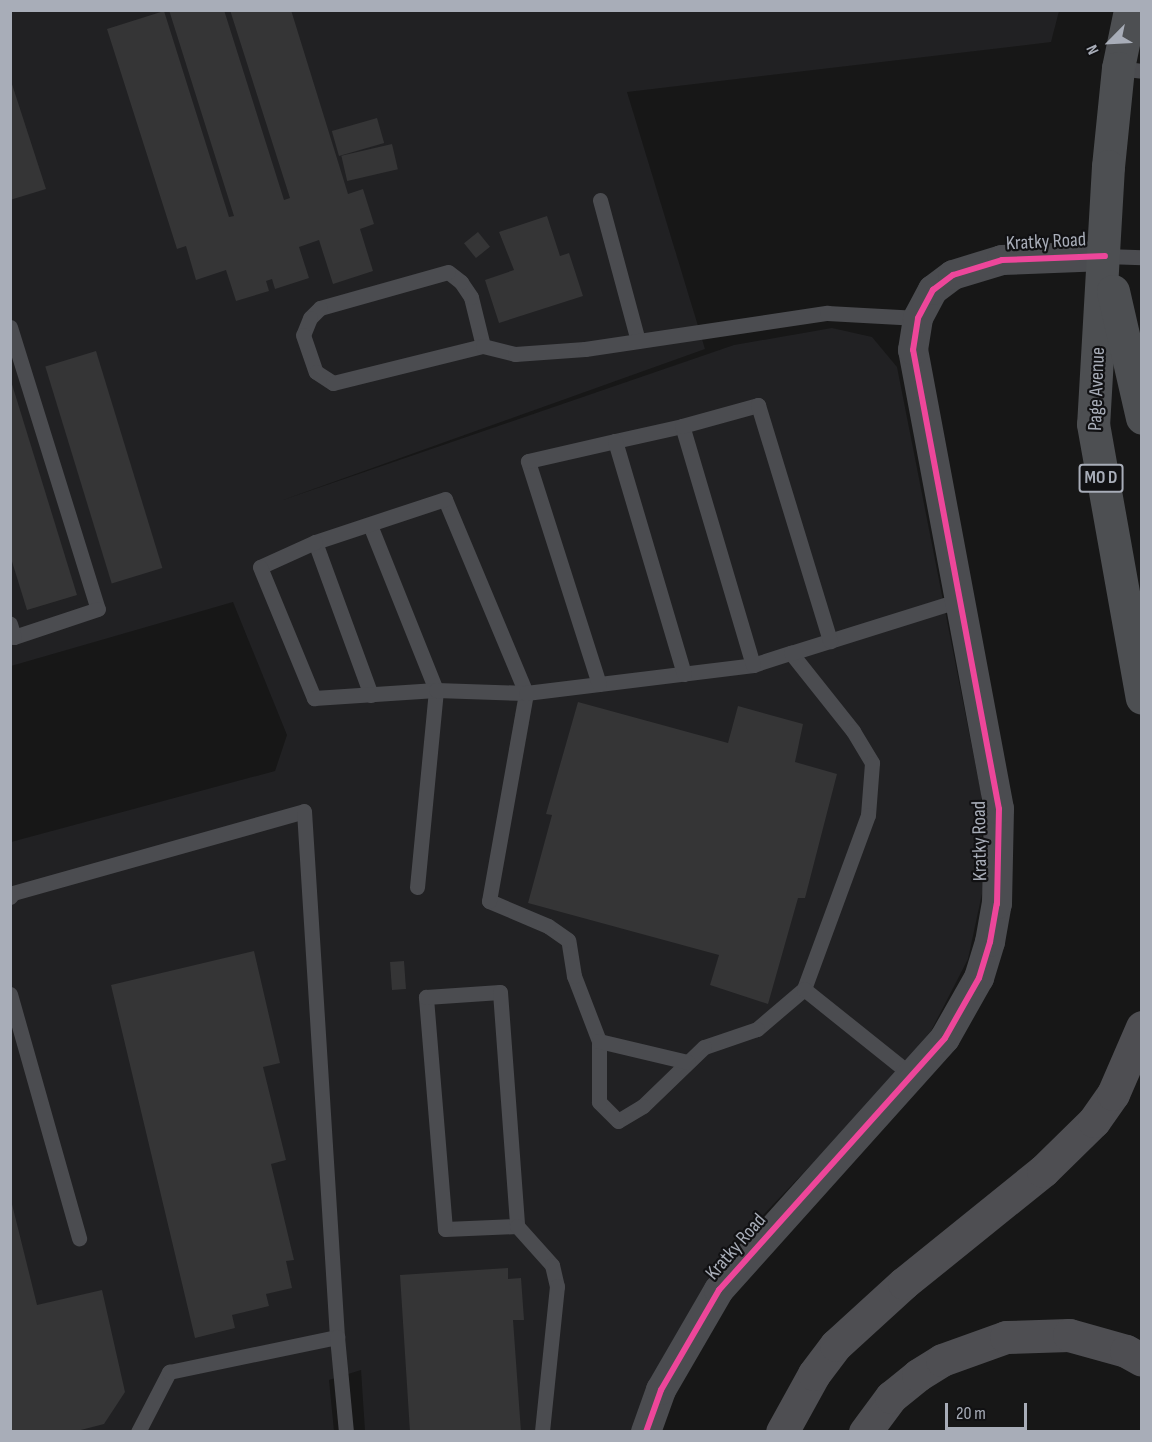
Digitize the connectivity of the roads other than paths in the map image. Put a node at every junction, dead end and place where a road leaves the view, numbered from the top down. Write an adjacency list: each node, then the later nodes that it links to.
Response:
1 (1130, 10): 2 (main road, Page Avenue / MO D)
2 (1130, 70): 4 (main road, Page Avenue / MO D)
3 (600, 200): 8 (lane)
4 (1105, 256): 5 (lane); 6 (street, Kratky Road); 10 (main road, Page Avenue / MO D); 25 (main road, Page Avenue / MO D)
5 (1142, 257)
6 (918, 318): 8 (lane); 15 (street, Kratky Road)
7 (10, 327): 16 (lane)
8 (638, 341): 9 (lane)
9 (483, 346): 9 (lane)
10 (1142, 418)
11 (682, 426): 12 (lane); 17 (lane); 19 (lane)
12 (615, 441): 20 (lane); 21 (lane)
13 (370, 525): 14 (lane); 22 (lane); 23 (lane)
14 (315, 543): 24 (lane); 24 (lane)
15 (960, 600): 17 (lane); 33 (street, Kratky Road)
16 (10, 624)
17 (830, 641): 18 (lane)
18 (791, 653): 19 (lane); 28 (lane)
19 (753, 665): 20 (lane)
20 (684, 674): 21 (lane)
21 (599, 684): 23 (lane)
22 (436, 690): 23 (lane); 24 (lane); 26 (lane)
23 (526, 693): 31 (lane)
24 (372, 695)
25 (1142, 698)
26 (417, 887)
27 (10, 897): 36 (lane)
28 (804, 989): 32 (lane); 33 (lane)
29 (10, 994): 35 (lane)
30 (1142, 1027): 42 (highway)
31 (599, 1041): 32 (lane); 32 (lane)
32 (688, 1062)
33 (914, 1077): 41 (street, Kratky Road)
34 (517, 1226): 34 (lane); 40 (lane)
35 (79, 1238)
36 (337, 1337): 38 (lane); 39 (lane)
37 (1142, 1360): 43 (highway)
38 (138, 1431)
39 (346, 1431)
40 (542, 1431)
41 (646, 1431)
42 (782, 1431)
43 (865, 1431)

